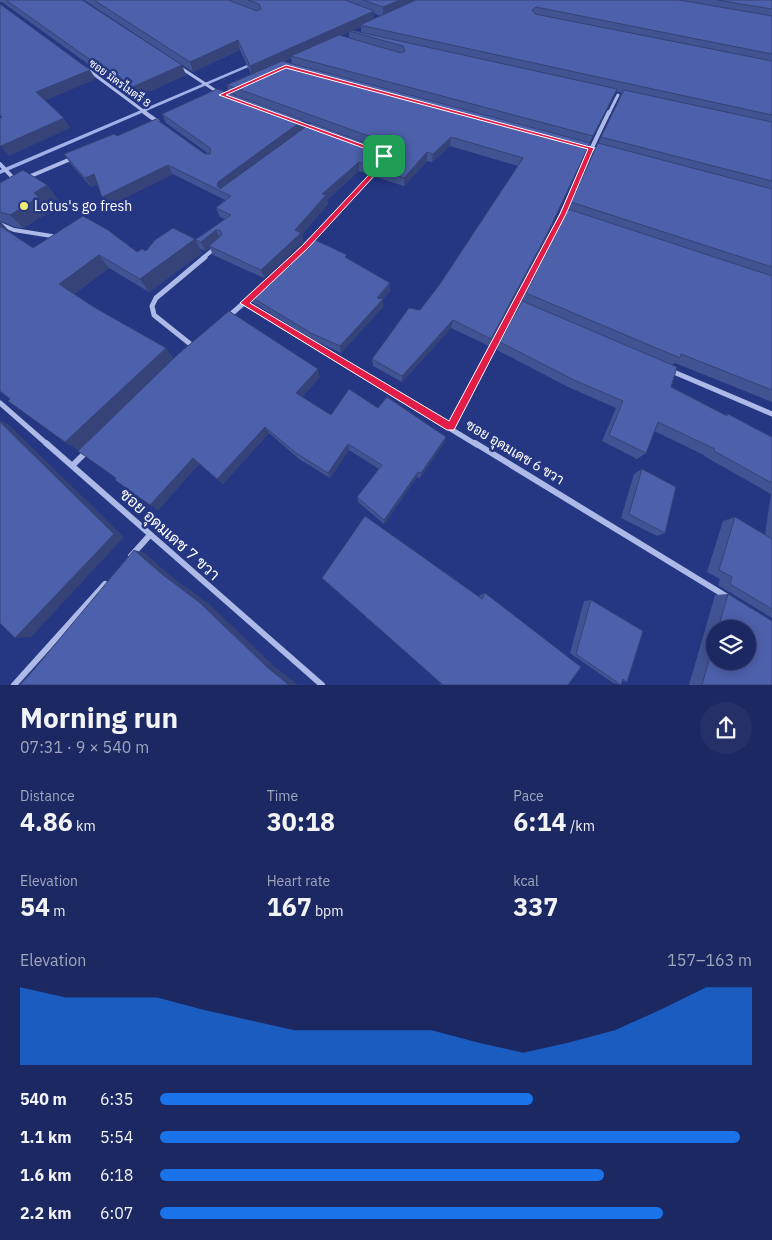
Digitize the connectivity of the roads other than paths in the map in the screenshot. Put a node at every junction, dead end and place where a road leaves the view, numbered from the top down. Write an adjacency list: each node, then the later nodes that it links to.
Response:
1 (79, 63): 8 (street, ซอย มิตรไมตรี 8)
2 (174, 63): 6 (street)
3 (608, 93): 4 (street)
4 (618, 95): 5 (street); 12 (street)
5 (627, 98)
6 (212, 99)
7 (167, 118): 8 (street)
8 (158, 122): 9 (street); 10 (street, ซอย มิตรไมตรี 8)
9 (149, 125)
10 (164, 126)
11 (582, 145): 12 (street)
12 (592, 148): 14 (street); 19 (street)
13 (371, 149): 24 (street)
14 (610, 153)
15 (78, 156): 17 (street)
16 (0, 164): 17 (street)
17 (17, 182): 18 (street)
18 (8, 186)
19 (563, 214): 20 (street); 27 (street)
20 (572, 217)
21 (0, 224): 22 (street)
22 (64, 238)
23 (222, 242): 31 (street)
24 (306, 246)
25 (258, 290): 26 (street)
26 (244, 303): 29 (street); 36 (street, ซอย อุดมเดช 6 ขวา)
27 (516, 304): 28 (street); 36 (street)
28 (526, 308)
29 (223, 322)
30 (201, 340): 31 (street)
31 (194, 346): 32 (street)
32 (187, 354)
33 (662, 367): 35 (street)
34 (0, 403): 38 (street, ซอย อุดมเดช 7 ขวา)
35 (772, 414)
36 (451, 427): 42 (street, ซอย อุดมเดช 6 ขวา)
37 (94, 444): 38 (street)
38 (73, 465): 39 (street, ซอย อุดมเดช 7 ขวา)
39 (150, 536): 40 (street); 44 (street, ซอย อุดมเดช 7 ขวา)
40 (124, 564)
41 (111, 578): 43 (street)
42 (738, 603)
43 (14, 685)
44 (322, 685)

